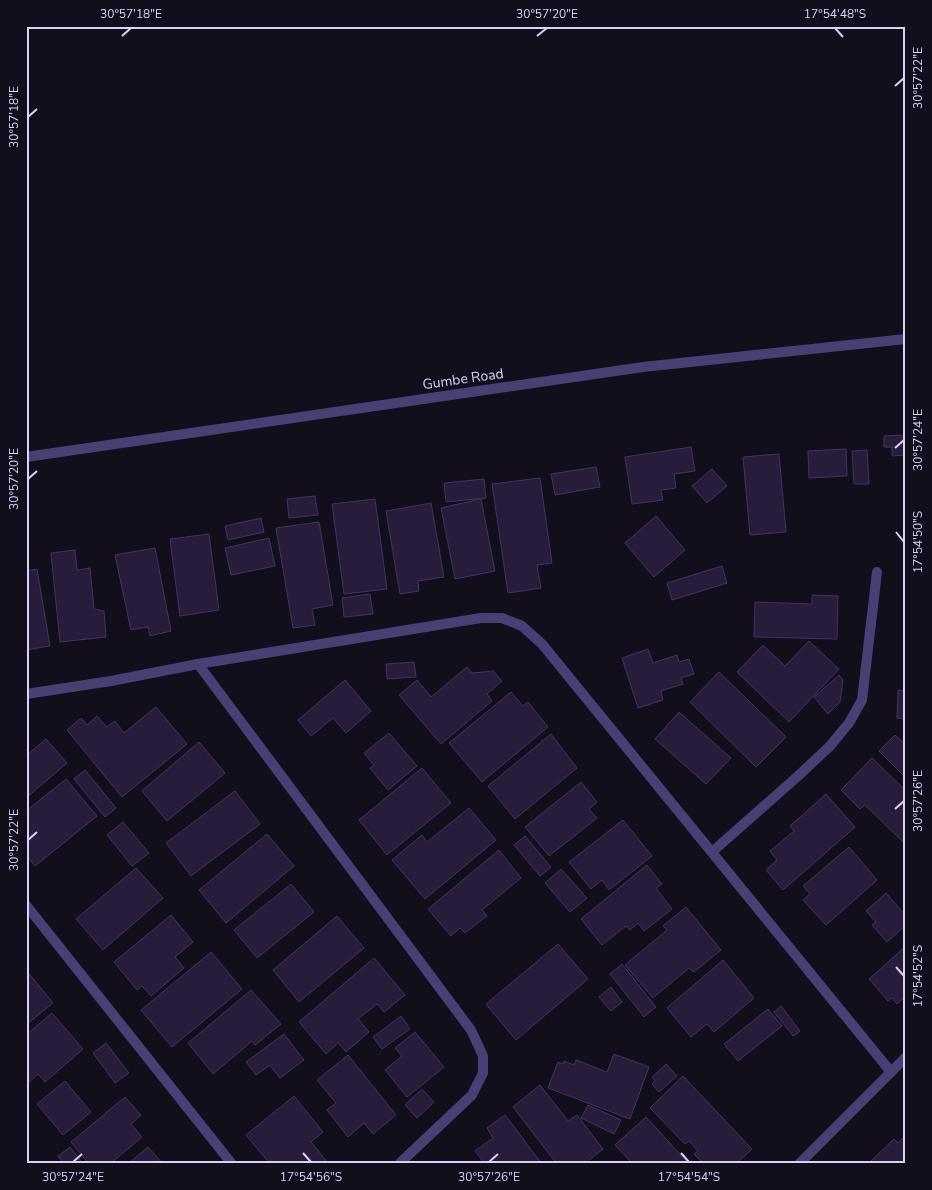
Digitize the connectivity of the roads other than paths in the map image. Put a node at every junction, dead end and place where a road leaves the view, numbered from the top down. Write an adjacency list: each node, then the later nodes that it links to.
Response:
1 (906, 339): 2 (street, Gumbe Road)
2 (26, 456)
3 (877, 572): 6 (street)
4 (198, 664): 5 (street); 6 (street); 11 (street)
5 (26, 694)
6 (712, 852): 9 (street)
7 (26, 905): 10 (street)
8 (906, 1057): 9 (street)
9 (891, 1072): 12 (street)
10 (232, 1164)
11 (399, 1164)
12 (799, 1164)

